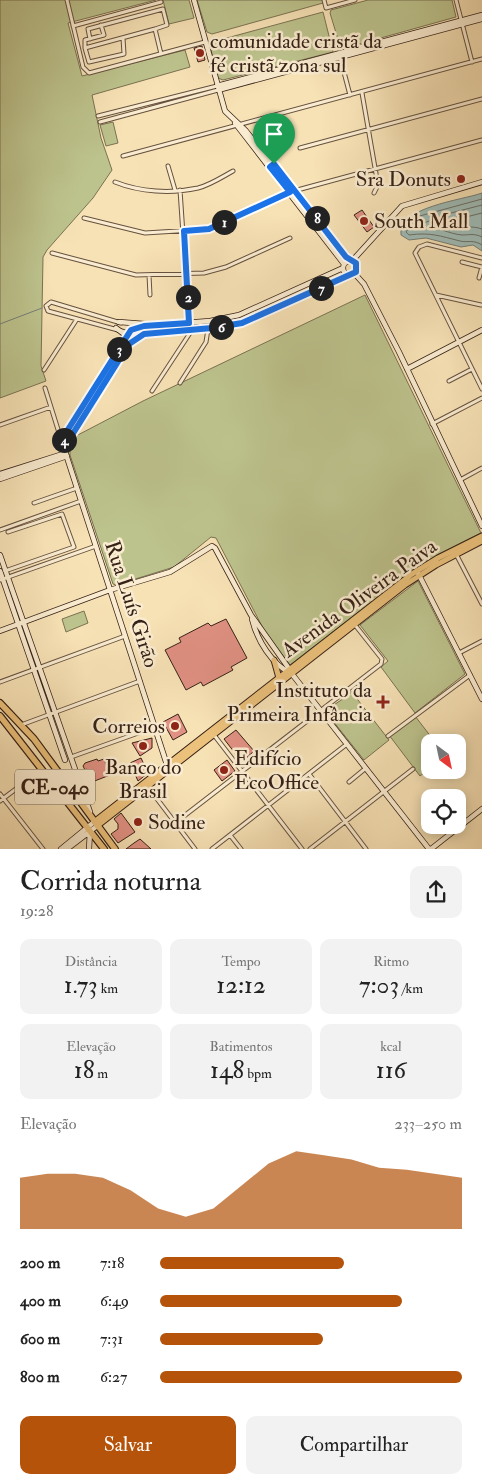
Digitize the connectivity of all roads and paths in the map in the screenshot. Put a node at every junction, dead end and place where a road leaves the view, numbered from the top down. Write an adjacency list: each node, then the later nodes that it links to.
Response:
1 (67, 0): 11 (street)
2 (194, 0): 15 (street)
3 (324, 0): 4 (street)
4 (355, 0)
5 (456, 0): 9 (street)
6 (161, 2): 11 (street)
7 (482, 15): 9 (street)
8 (482, 20): 9 (street)
9 (462, 23): 18 (street); 20 (street)
10 (101, 25): 12 (street); 14 (street); 14 (street)
11 (73, 26): 17 (street)
12 (155, 30): 13 (street); 17 (street)
13 (123, 38): 16 (street); 16 (street)
14 (90, 39): 16 (street)
15 (205, 42): 17 (street); 21 (street)
16 (85, 48)
17 (161, 54)
18 (339, 54): 21 (street); 23 (street)
19 (482, 59): 20 (street)
20 (472, 62): 22 (street)
21 (217, 88): 24 (street); 26 (street); 33 (street)
22 (362, 92): 23 (street); 34 (street)
23 (350, 95): 33 (street)
24 (171, 98): 26 (street); 27 (street)
25 (482, 99): 34 (street)
26 (172, 102): 29 (street)
27 (128, 108): 28 (street); 29 (street)
28 (116, 112): 30 (street); 31 (street)
29 (130, 114): 31 (street)
30 (98, 116)
31 (118, 117): 32 (street)
32 (100, 122)
33 (238, 125): 37 (street); 45 (street)
34 (369, 129): 36 (street); 39 (street)
35 (482, 140): 39 (street)
36 (300, 148)
37 (123, 156)
38 (168, 166): 43 (street)
39 (375, 169): 45 (street); 46 (street)
40 (234, 171): 44 (street)
41 (115, 182): 43 (street)
42 (482, 182): 53 (street)
43 (175, 190): 44 (street)
44 (180, 190): 49 (street)
45 (292, 191): 48 (street); 49 (street)
46 (374, 193)
47 (84, 218): 49 (street)
48 (316, 222): 53 (street); 55 (street)
49 (184, 231): 57 (street)
50 (290, 238): 57 (street)
51 (52, 253): 59 (street)
52 (482, 258): 62 (street)
53 (351, 261): 55 (street); 58 (street)
54 (462, 262): 56 (street)
55 (344, 266): 58 (street); 65 (street)
56 (482, 267): 60 (street)
57 (187, 273): 59 (street); 68 (street)
58 (353, 274): 70 (street); 80 (street)
59 (149, 276): 61 (street)
60 (479, 278)
61 (150, 294)
62 (435, 295): 63 (street); 79 (street)
63 (481, 305)
64 (77, 319): 67 (street); 71 (street); 82 (street)
65 (223, 319): 66 (street); 70 (street)
66 (212, 321): 68 (street); 73 (street)
67 (119, 322): 69 (street); 72 (street)
68 (189, 323): 69 (street)
69 (149, 326): 72 (street)
70 (225, 326): 73 (street)
71 (116, 328): 77 (street)
72 (135, 329): 76 (street); 77 (street)
73 (210, 329): 74 (street); 85 (street)
74 (192, 330): 76 (street); 88 (street)
75 (482, 330): 79 (street)
76 (140, 335): 78 (street)
77 (128, 336): 78 (street); 83 (street)
78 (133, 340): 83 (street)
79 (459, 342): 80 (street); 81 (street)
80 (407, 369): 91 (street)
81 (472, 369): 84 (street); 87 (street)
82 (44, 370)
83 (104, 380): 93 (street); 94 (street)
84 (448, 381)
85 (180, 383)
86 (45, 388): 90 (street)
87 (482, 389)
88 (152, 391)
89 (482, 398): 91 (street)
90 (52, 407): 92 (street); 93 (street)
91 (432, 424): 99 (street)
92 (0, 425)
93 (62, 439): 94 (street); 95 (street, Rua Luís Girão)
94 (67, 443): 95 (street)
95 (67, 455): 97 (street); 98 (street); 100 (street, Rua Luís Girão)
96 (482, 468): 99 (street)
97 (0, 474)
98 (0, 480)
99 (460, 480): 103 (street)
100 (78, 488): 101 (street, Rua Luís Girão); 102 (street)
101 (82, 501): 104 (street); 108 (street, Rua Luís Girão)
102 (34, 503)
103 (482, 526)
104 (0, 530)
105 (8, 532): 111 (street)
106 (482, 536): 112 (main road, Avenida Oliveira Paiva)
107 (482, 541): 109 (main road, Avenida Oliveira Paiva)
108 (96, 546): 113 (street); 114 (street, Rua Luís Girão)
109 (456, 554): 112 (main road, Avenida Oliveira Paiva); 115 (street)
110 (0, 555): 111 (street)
111 (3, 571): 113 (street)
112 (418, 573): 118 (main road, Avenida Oliveira Paiva); 123 (street); 127 (main road, Avenida Oliveira Paiva)
113 (4, 579): 117 (street)
114 (110, 590): 116 (street); 117 (street); 120 (street, Rua Luís Girão)
115 (482, 604)
116 (251, 615): 122 (street); 124 (street)
117 (21, 623): 119 (street); 126 (street)
118 (355, 625): 127 (main road, Avenida Oliveira Paiva); 134 (street)
119 (0, 631)
120 (125, 636): 126 (street); 130 (street, Rua Luís Girão)
121 (482, 641): 123 (street)
122 (276, 652): 124 (street); 127 (street)
123 (459, 653): 128 (street)
124 (269, 655): 125 (street)
125 (274, 660): 127 (street); 129 (main road)
126 (36, 667): 131 (street); 135 (street)
127 (290, 672): 129 (main road, Avenida Oliveira Paiva); 134 (street); 140 (main road, Avenida Oliveira Paiva)
128 (470, 675): 132 (street); 141 (street)
129 (279, 678): 146 (main road, Avenida Oliveira Paiva)
130 (140, 681): 135 (street); 138 (street, Rua Luís Girão)
131 (0, 682)
132 (482, 699)
133 (0, 703): 137 (highway, CE-040)
134 (320, 710): 142 (street); 151 (street)
135 (51, 713): 137 (street); 144 (street); 145 (street)
136 (0, 716): 143 (highway, CE-040)
137 (20, 725): 139 (highway, CE-040)
138 (155, 727): 144 (street); 146 (street, Rua Luís Girão)
139 (28, 734): 143 (highway); 147 (highway, CE-040)
140 (213, 735): 151 (street); 154 (main road, Avenida Oliveira Paiva)
141 (388, 736)
142 (347, 744): 148 (street); 152 (street)
143 (23, 746): 149 (highway, CE-040)
144 (70, 757): 145 (street); 162 (street)
145 (65, 760): 147 (street)
146 (167, 765): 162 (main road, Avenida Oliveira Paiva)
147 (54, 766): 162 (highway, CE-040)
148 (367, 768): 153 (street); 155 (street)
149 (41, 770): 157 (street); 163 (highway, CE-040)
150 (413, 770): 155 (street)
151 (242, 771): 158 (street); 161 (street)
152 (309, 774): 158 (street); 160 (street)
153 (349, 782)
154 (148, 787): 161 (street); 162 (main road, Avenida Oliveira Paiva)
155 (385, 791): 160 (street); 178 (street)
156 (0, 794): 157 (street)
157 (2, 800): 166 (street)
158 (268, 805): 164 (street); 175 (street)
159 (480, 813): 165 (street)
160 (345, 821): 176 (street); 177 (street)
161 (175, 823): 172 (street)
162 (96, 824): 163 (street); 171 (highway, CE-040)
163 (88, 829): 167 (street); 168 (street); 169 (street); 170 (highway, CE-040)
164 (230, 835): 173 (street); 174 (street)
165 (438, 844): 178 (street); 179 (street)
166 (43, 849)
167 (60, 849)
168 (67, 849)
169 (89, 849)
170 (104, 849)
171 (115, 849)
172 (196, 849)
173 (212, 849)
174 (241, 849)
175 (302, 849)
176 (310, 849)
177 (366, 849)
178 (430, 849)
179 (442, 849)

